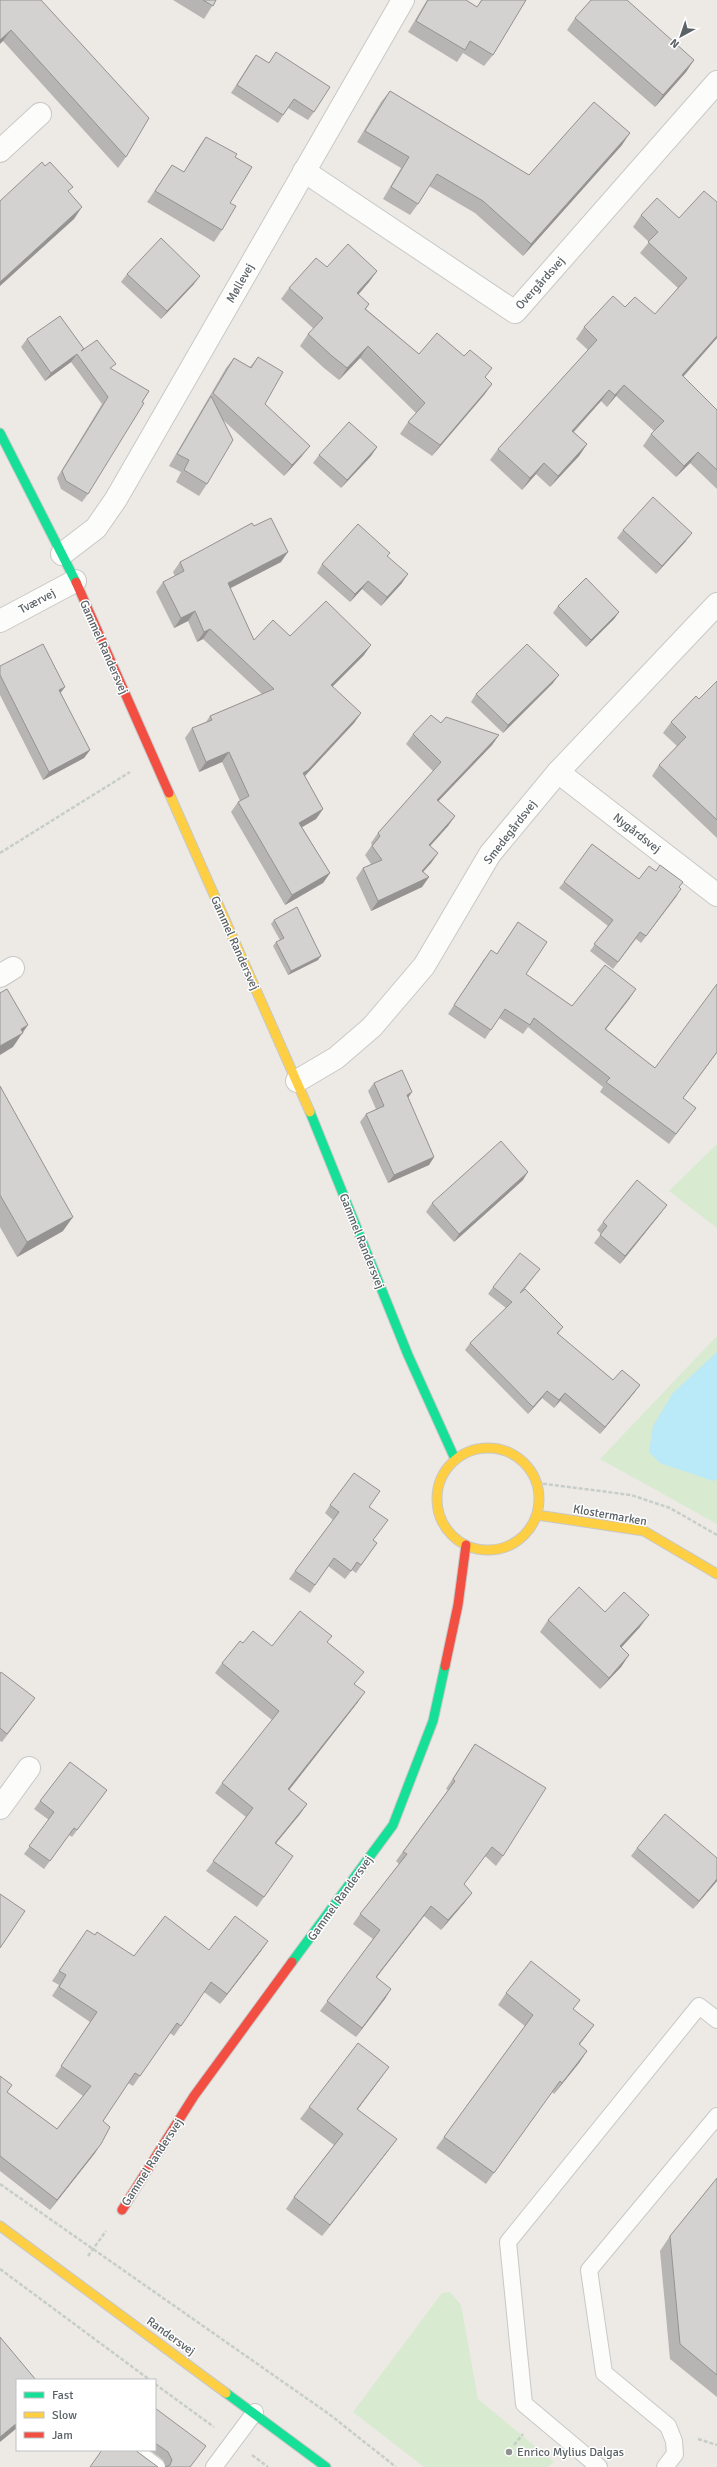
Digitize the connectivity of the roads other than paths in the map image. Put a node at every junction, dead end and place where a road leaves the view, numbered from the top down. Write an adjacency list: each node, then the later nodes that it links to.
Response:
1 (403, 0): 5 (street, Møllevej)
2 (717, 82): 5 (street, Overgårdsvej)
3 (40, 114): 4 (street)
4 (0, 150)
5 (304, 171): 7 (street, Møllevej)
6 (0, 433): 7 (street, Gammel Randersvej)
7 (62, 554): 8 (street, Gammel Randersvej)
8 (75, 581): 10 (street, Tværvej); 13 (street, Gammel Randersvej)
9 (717, 604): 11 (street, Smedegårdsvej)
10 (0, 622)
11 (558, 772): 12 (street, Nygårdsvej); 13 (street, Smedegårdsvej)
12 (717, 895)
13 (296, 1081): 14 (street, Gammel Randersvej)
14 (455, 1459): 15 (street); 16 (street)
15 (537, 1515): 16 (street); 17 (street, Klostermarken)
16 (466, 1545): 22 (street, Gammel Randersvej)
17 (715, 1569)
18 (29, 1768): 19 (street)
19 (0, 1808)
20 (717, 2020): 29 (lane)
21 (717, 2116): 30 (lane)
22 (122, 2210)
23 (0, 2226): 24 (street, Randersvej)
24 (255, 2412): 27 (lane); 28 (street, Randersvej)
25 (136, 2451): 26 (lane)
26 (157, 2467)
27 (214, 2467)
28 (326, 2467)
29 (599, 2467)
30 (665, 2467)

